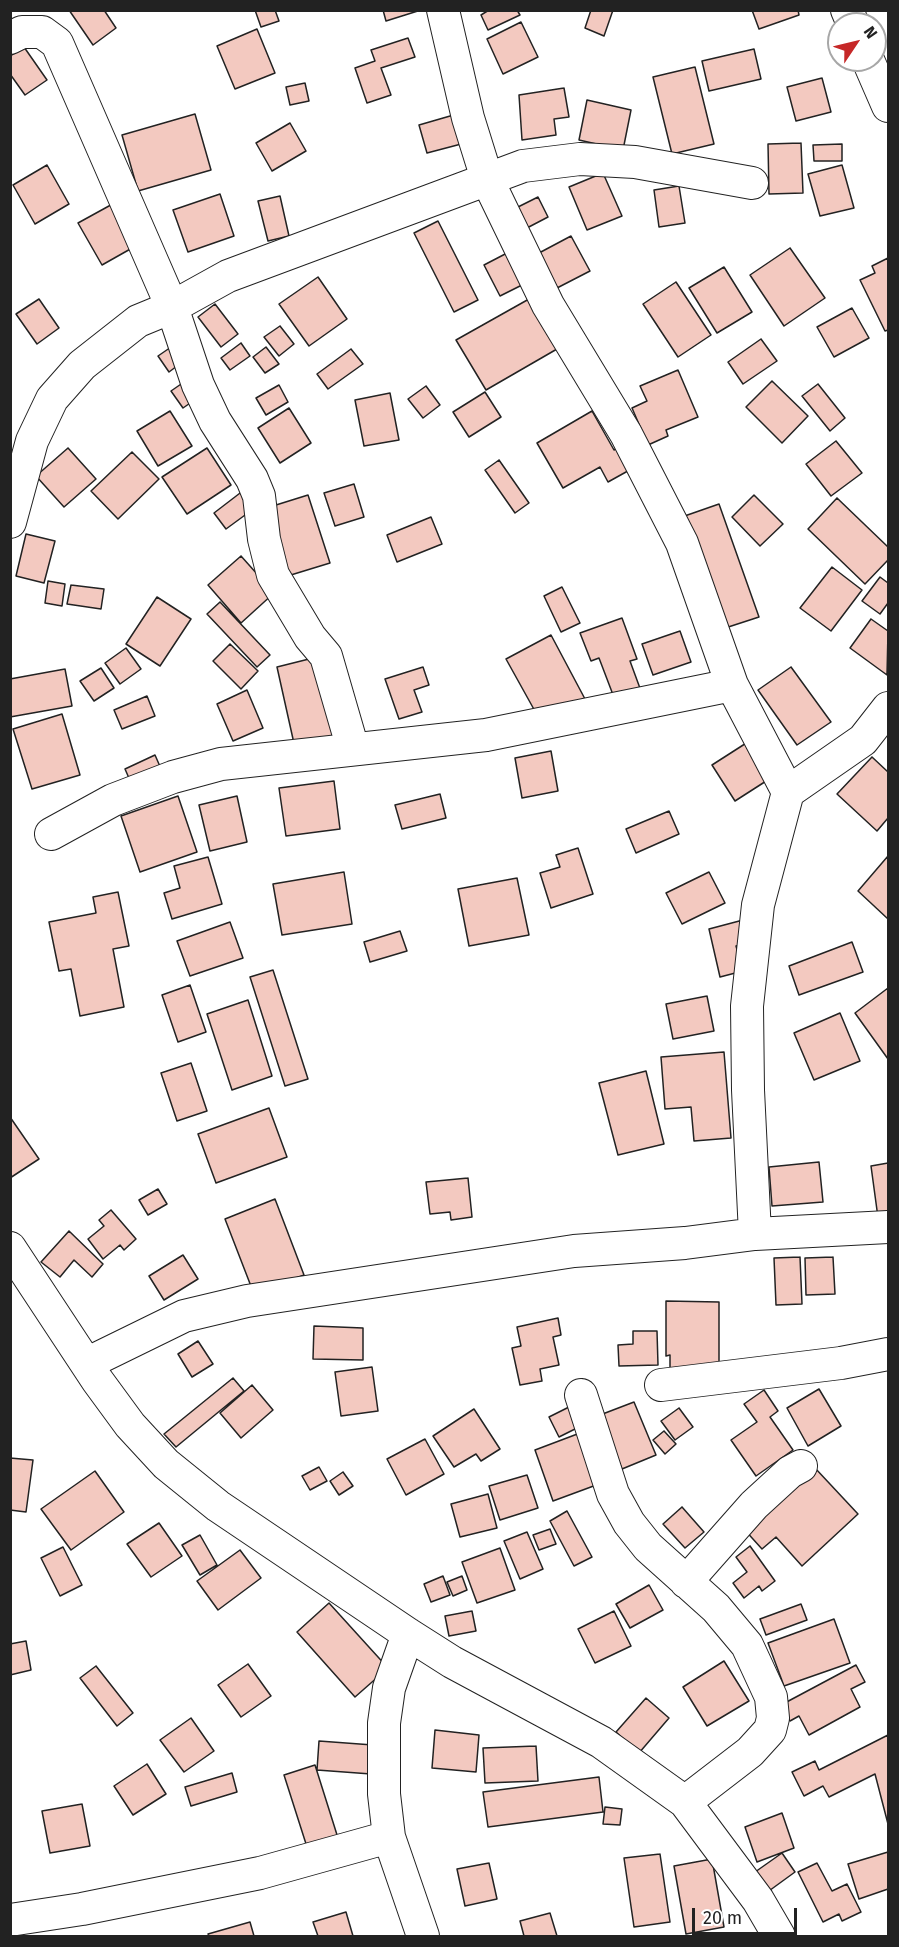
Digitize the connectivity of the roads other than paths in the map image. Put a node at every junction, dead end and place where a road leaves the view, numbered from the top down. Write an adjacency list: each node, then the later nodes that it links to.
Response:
1 (448, 12): 5 (street)
2 (10, 39): 7 (street)
3 (873, 72): 4 (street)
4 (888, 106)
5 (487, 179): 6 (street); 7 (street); 10 (street)
6 (752, 183)
7 (172, 307): 8 (street); 12 (street)
8 (21, 441): 9 (street)
9 (10, 522)
10 (732, 685): 12 (street); 13 (street)
11 (888, 708): 13 (street)
12 (353, 749): 14 (street)
13 (788, 792): 16 (street)
14 (51, 834)
15 (888, 1227): 16 (street)
16 (755, 1234): 19 (street)
17 (10, 1248): 19 (street)
18 (888, 1354): 20 (street)
19 (88, 1363): 24 (street)
20 (661, 1385)
21 (580, 1395): 23 (street)
22 (801, 1466): 23 (street)
23 (686, 1582): 25 (street)
24 (408, 1634): 25 (street); 26 (street)
25 (685, 1802): 29 (street)
26 (389, 1837): 27 (street); 28 (street)
27 (10, 1920)
28 (423, 1936)
29 (778, 1936)

